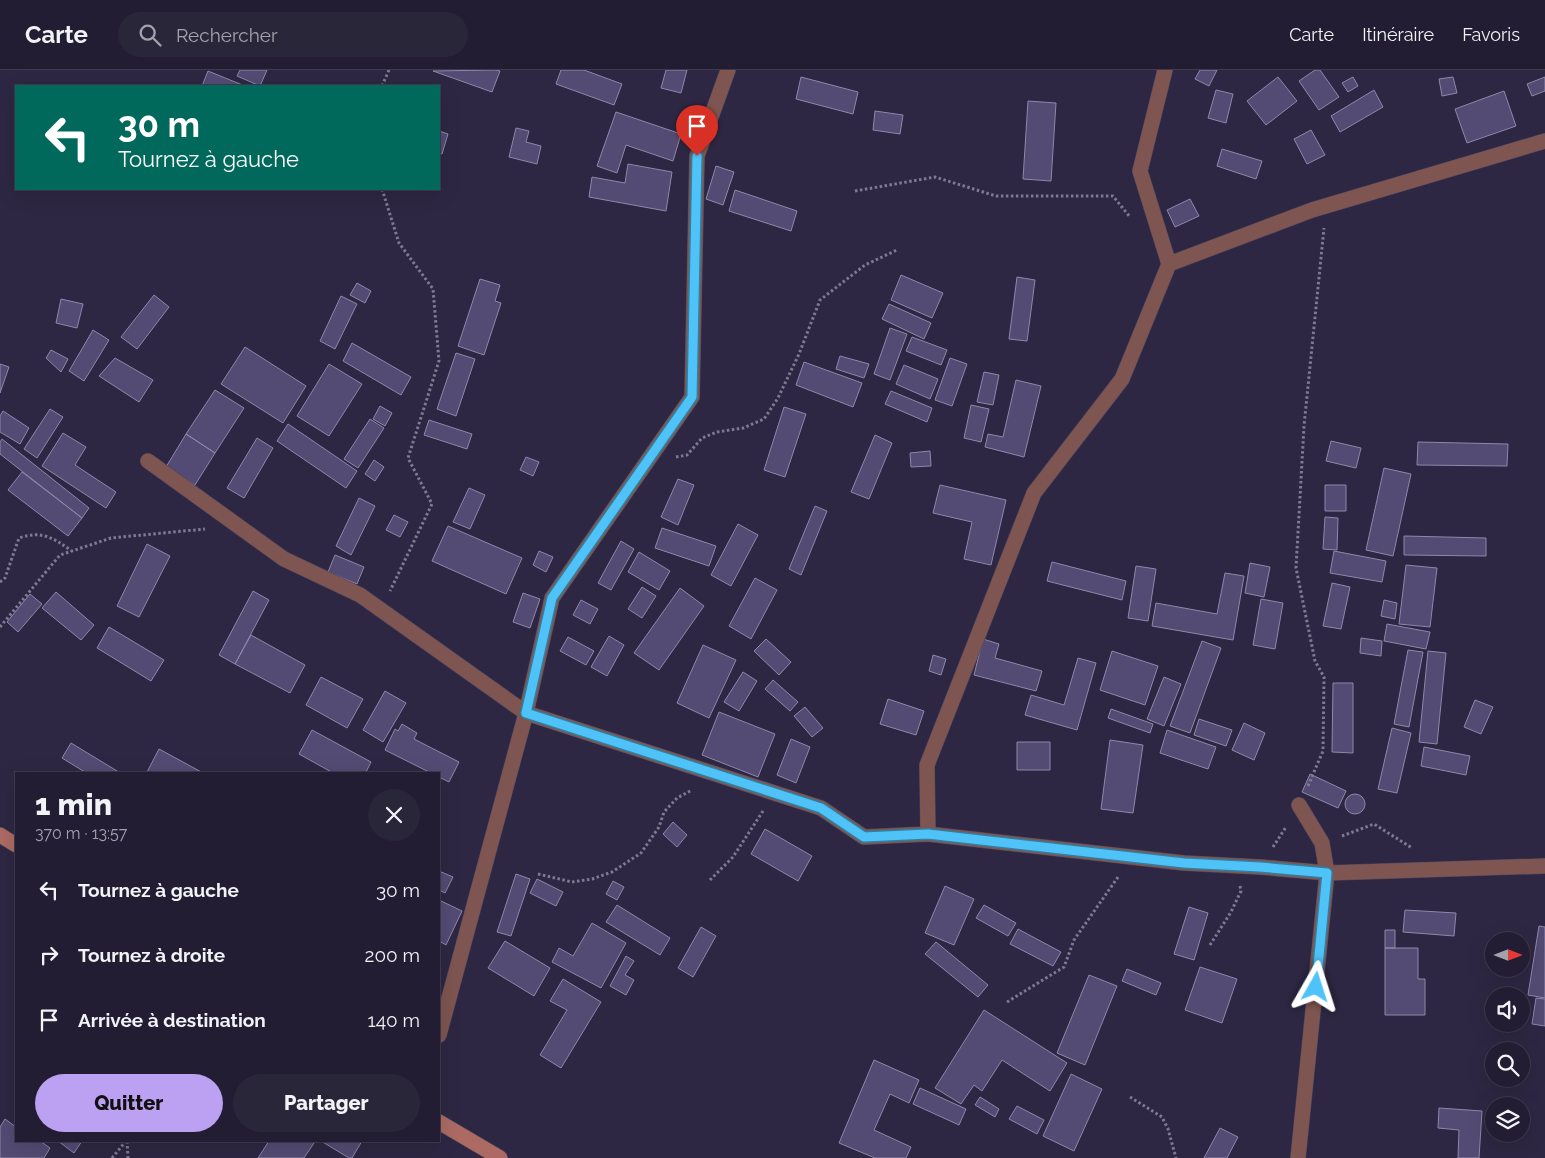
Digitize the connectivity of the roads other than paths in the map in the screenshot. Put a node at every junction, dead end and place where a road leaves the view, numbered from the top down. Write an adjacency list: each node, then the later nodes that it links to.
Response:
1 (728, 70): 6 (street)
2 (1165, 70): 4 (street)
3 (1545, 141): 4 (street)
4 (1169, 264): 8 (street)
5 (148, 461): 6 (street)
6 (526, 713): 8 (street); 13 (street)
7 (1299, 805): 12 (street)
8 (928, 834): 12 (street)
9 (0, 835): 10 (main road)
10 (15, 844)
11 (1545, 866): 12 (street)
12 (1327, 873): 16 (street)
13 (440, 1031)
14 (440, 1123): 15 (main road)
15 (500, 1158)
16 (1298, 1158)

